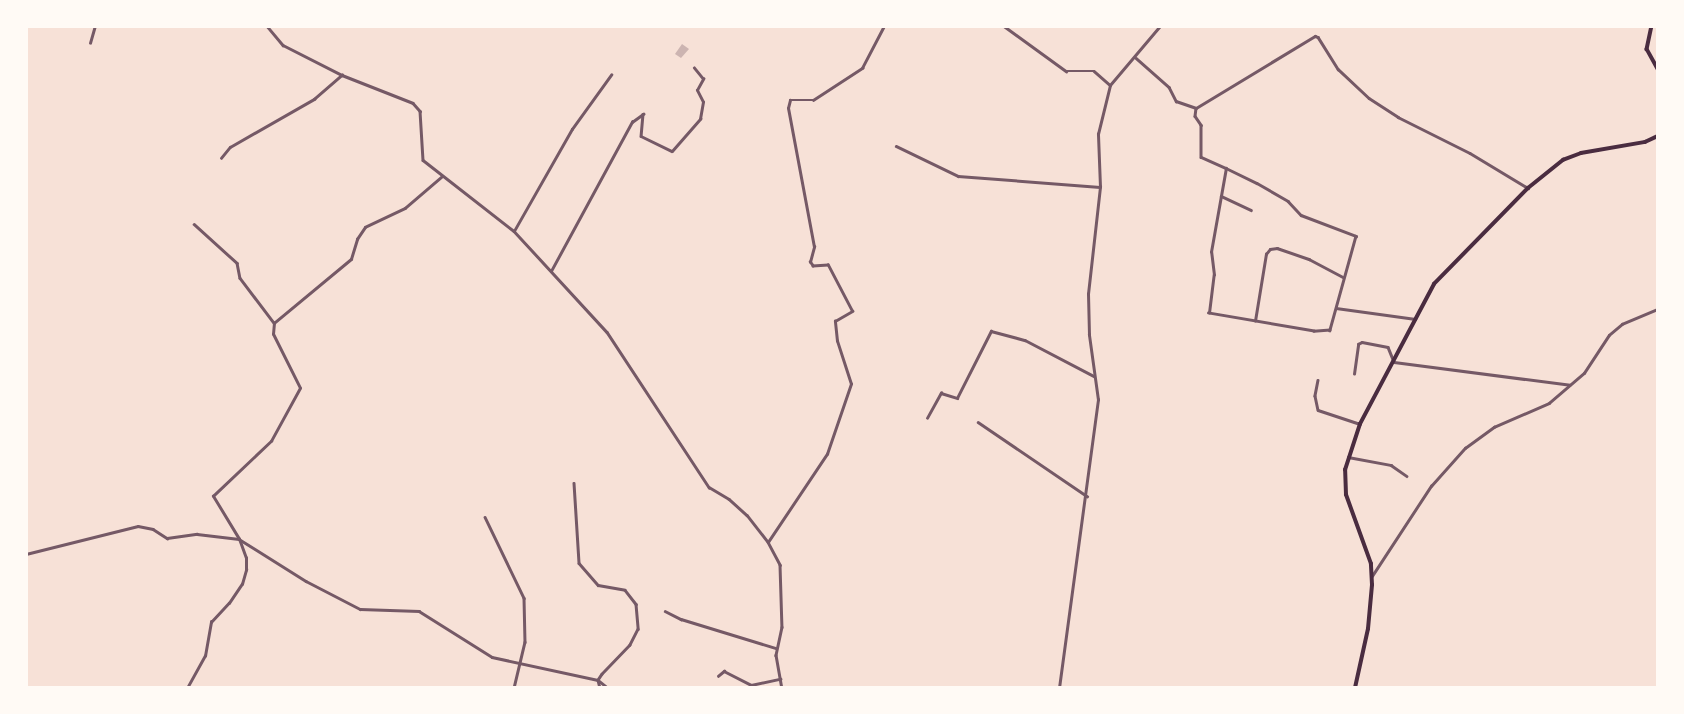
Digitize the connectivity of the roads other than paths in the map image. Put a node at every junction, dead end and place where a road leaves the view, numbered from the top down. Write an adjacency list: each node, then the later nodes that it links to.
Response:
1 (95, 26): 7 (street)
2 (267, 26): 11 (street)
3 (884, 26): 47 (street)
4 (1004, 26): 13 (street)
5 (1160, 26): 8 (street)
6 (1652, 26): 10 (main road)
7 (90, 43)
8 (1135, 59): 13 (street); 14 (street)
9 (694, 68): 26 (street)
10 (1658, 69)
11 (342, 75): 17 (street); 19 (street)
12 (611, 75): 25 (street)
13 (1110, 85): 20 (street)
14 (1196, 108): 18 (street); 21 (street)
15 (1658, 136): 21 (main road)
16 (896, 146): 20 (street)
17 (221, 158)
18 (1226, 168): 22 (street); 27 (street)
19 (441, 177): 25 (street); 32 (street)
20 (1100, 187): 35 (street)
21 (1528, 188): 30 (main road)
22 (1221, 197): 23 (street); 31 (street)
23 (1251, 210)
24 (194, 224): 32 (street)
25 (514, 231): 26 (street)
26 (551, 271): 47 (street)
27 (1343, 277): 28 (street); 31 (street)
28 (1336, 308): 30 (street); 31 (street)
29 (1658, 309): 37 (street)
30 (1415, 318): 33 (main road)
31 (1255, 321)
32 (274, 323): 46 (street)
33 (1394, 362): 34 (street); 37 (street); 40 (main road)
34 (1354, 374)
35 (1094, 376): 38 (street); 44 (street)
36 (1318, 380): 40 (street)
37 (1572, 385): 49 (street)
38 (927, 418)
39 (978, 422): 44 (street)
40 (1360, 424): 41 (main road)
41 (1348, 457): 42 (street); 49 (main road)
42 (1408, 476)
43 (574, 482): 55 (street)
44 (1087, 496): 61 (street)
45 (485, 517): 52 (street)
46 (239, 539): 48 (street); 52 (street); 56 (street)
47 (768, 542): 51 (street)
48 (26, 554)
49 (1371, 578): 62 (main road)
50 (666, 611): 51 (street)
51 (776, 648): 54 (street)
52 (522, 664): 55 (street); 57 (street)
53 (718, 676): 54 (street)
54 (780, 679): 60 (street)
55 (598, 680): 58 (street); 59 (street)
56 (187, 688)
57 (514, 688)
58 (600, 688)
59 (608, 688)
60 (782, 688)
61 (1059, 688)
62 (1355, 688)

